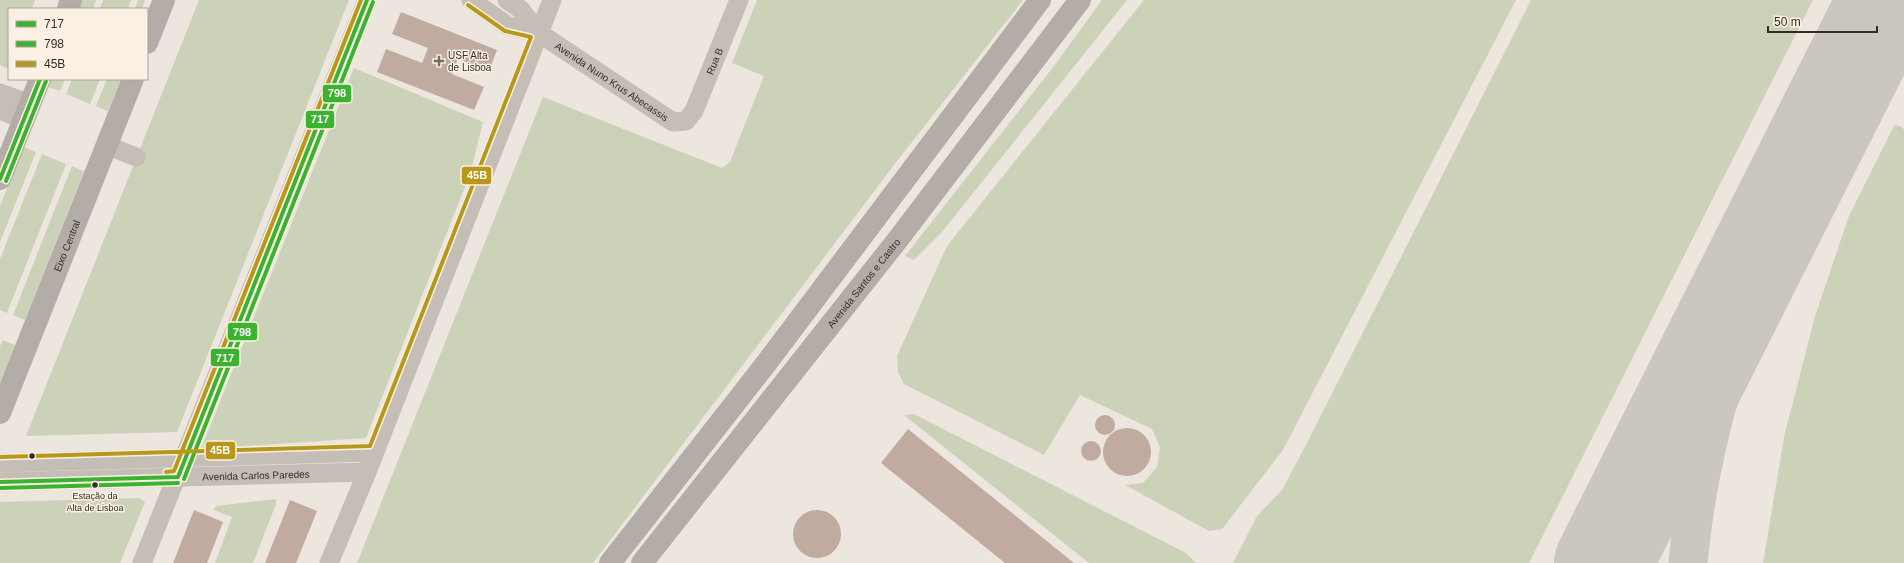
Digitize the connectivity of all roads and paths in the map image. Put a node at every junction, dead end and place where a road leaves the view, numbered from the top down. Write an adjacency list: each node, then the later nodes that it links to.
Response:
1 (164, 0): 10 (main road)
2 (367, 0): 22 (street)
3 (471, 0): 9 (street)
4 (507, 0): 9 (street)
5 (552, 0): 9 (street)
6 (739, 0): 16 (street, Rua B)
7 (1040, 0): 29 (main road)
8 (1080, 0): 30 (main road, Avenida Santos e Castro)
9 (539, 32): 16 (street, Avenida Nuno Krus Abecassis); 21 (street)
10 (148, 40)
11 (40, 80): 15 (main road)
12 (133, 80): 17 (main road, Eixo Central)
13 (0, 93): 15 (street)
14 (0, 110): 15 (street)
15 (27, 112): 19 (main road)
16 (686, 121)
17 (106, 145): 18 (street); 20 (main road, Eixo Central)
18 (136, 158)
19 (0, 179)
20 (0, 413)
21 (374, 452): 22 (street, Avenida Carlos Paredes); 24 (street)
22 (186, 458): 23 (street, Avenida Carlos Paredes); 25 (street)
23 (0, 463)
24 (367, 472): 25 (street, Avenida Carlos Paredes); 28 (street)
25 (178, 477): 26 (street, Avenida Carlos Paredes); 27 (street)
26 (0, 482)
27 (142, 563)
28 (328, 563)
29 (610, 563)
30 (642, 563)

